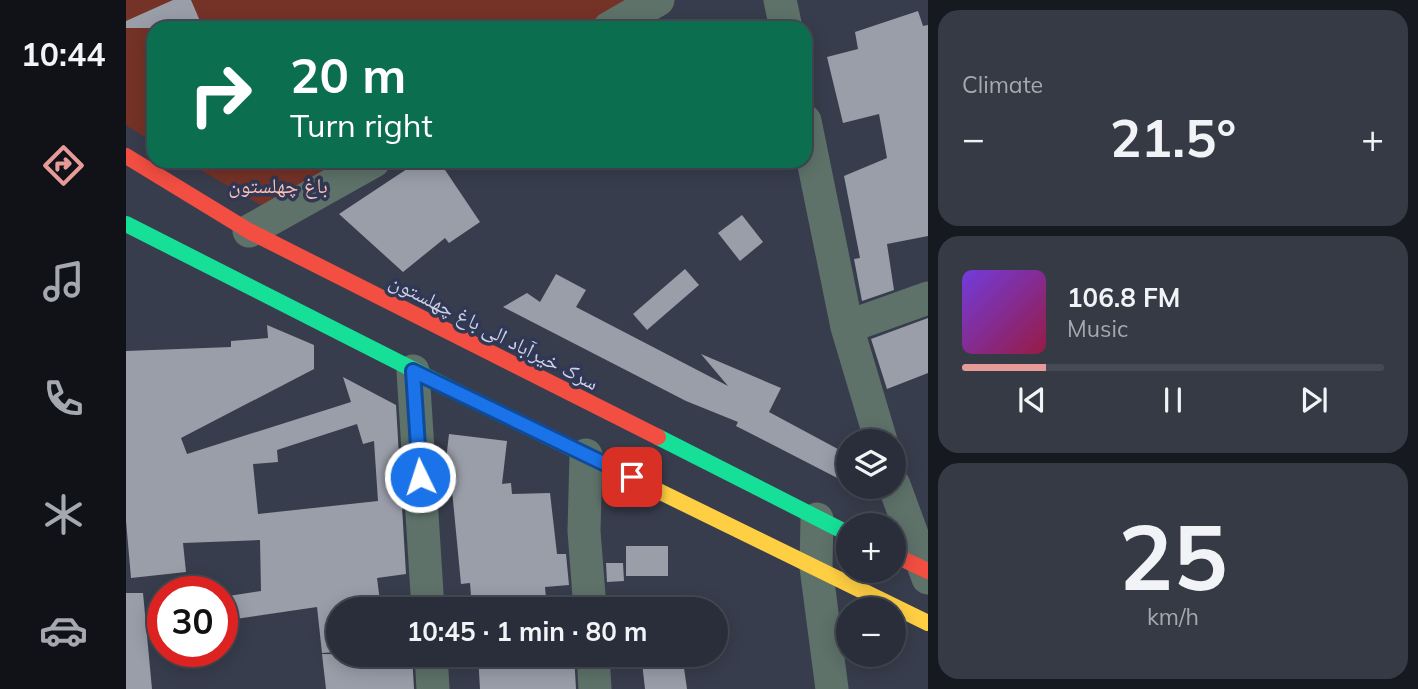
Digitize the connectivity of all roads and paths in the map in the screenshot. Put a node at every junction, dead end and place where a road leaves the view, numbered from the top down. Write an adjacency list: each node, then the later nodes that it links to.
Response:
1 (659, 0): 3 (street)
2 (780, 0): 4 (street)
3 (622, 21)
4 (784, 21)
5 (812, 155): 11 (street)
6 (126, 156): 9 (main road, سرک خیرآباد الی باغ چهلستون)
7 (362, 168): 9 (street)
8 (126, 224): 12 (main road)
9 (249, 232): 16 (main road, سرک خیرآباد الی باغ چهلستون)
10 (928, 298): 11 (street)
11 (847, 327): 13 (street)
12 (413, 371): 14 (main road); 21 (street)
13 (877, 429)
14 (586, 455): 19 (main road); 22 (street)
15 (899, 499): 20 (street)
16 (817, 519): 17 (main road, سرک خیرآباد الی باغ چهلستون); 19 (street)
17 (836, 528)
18 (906, 561): 20 (main road)
19 (816, 567): 23 (main road); 28 (street)
20 (928, 573)
21 (427, 597)
22 (589, 597)
23 (928, 623)
24 (432, 667): 26 (street)
25 (594, 667): 27 (street)
26 (433, 689)
27 (595, 689)
28 (832, 689)

